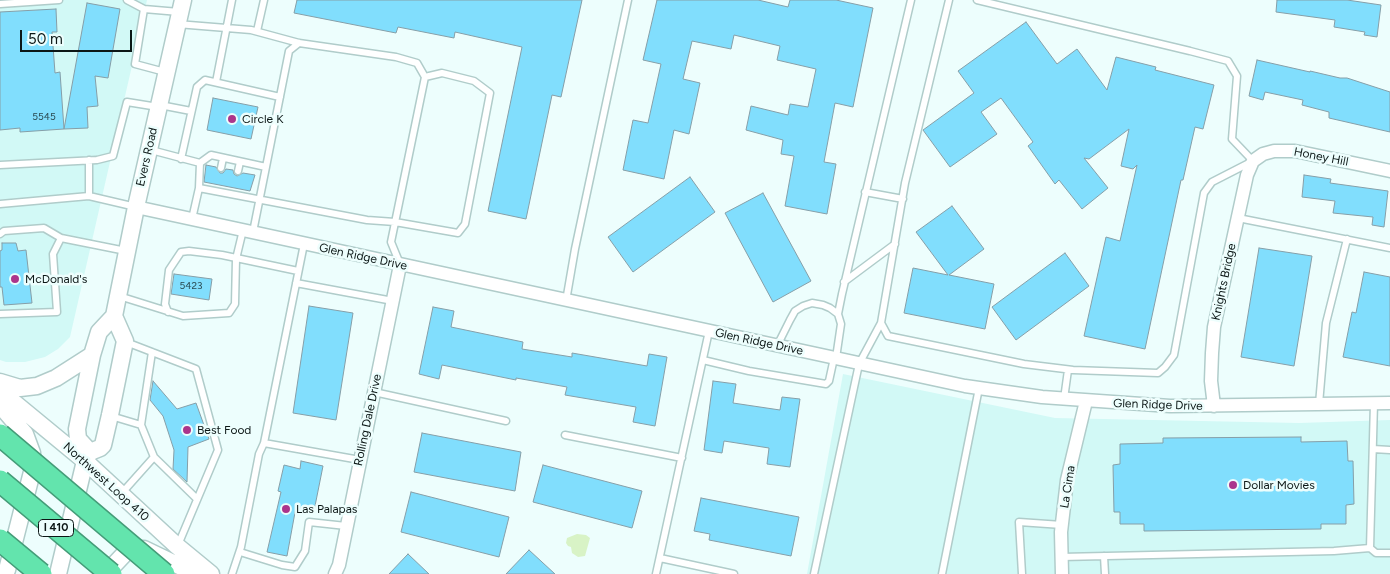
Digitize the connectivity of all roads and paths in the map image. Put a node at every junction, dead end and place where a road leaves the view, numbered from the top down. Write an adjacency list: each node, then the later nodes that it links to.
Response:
1 (58, 0): 9 (lane)
2 (127, 0): 10 (lane)
3 (232, 0): 12 (lane)
4 (264, 0): 13 (lane)
5 (628, 0): 57 (lane)
6 (911, 0): 34 (lane)
7 (949, 0): 36 (lane)
8 (977, 0): 25 (lane)
9 (0, 4)
10 (144, 9): 11 (lane); 15 (lane)
11 (180, 12): 12 (lane); 15 (main road, Evers Road)
12 (227, 28): 13 (lane); 17 (lane)
13 (257, 31): 14 (lane)
14 (299, 43): 16 (lane); 18 (lane)
15 (166, 73): 19 (main road, Evers Road)
16 (425, 77): 42 (lane); 42 (lane)
17 (216, 82): 18 (lane); 20 (lane)
18 (280, 97): 30 (lane)
19 (159, 106): 20 (lane); 21 (main road, Evers Road); 24 (lane)
20 (191, 111): 22 (lane)
21 (149, 150): 22 (lane); 39 (main road, Evers Road)
22 (181, 158): 27 (lane)
23 (223, 158): 26 (lane); 27 (lane); 29 (lane)
24 (89, 160): 28 (lane); 35 (lane)
25 (1253, 161): 31 (street, Honey Hill); 40 (street, Knights Bridge); 72 (lane)
26 (240, 162): 30 (lane); 32 (lane)
27 (200, 164): 33 (lane)
28 (0, 165)
29 (221, 168)
30 (266, 168): 37 (lane)
31 (1390, 171)
32 (238, 172)
33 (199, 188): 37 (lane); 41 (lane)
34 (866, 192): 36 (lane); 54 (lane)
35 (89, 196): 38 (lane); 39 (lane)
36 (902, 199): 48 (lane)
37 (260, 200): 42 (lane); 43 (lane)
38 (0, 204)
39 (136, 207): 41 (street, Glen Ridge Drive); 50 (main road, Evers Road)
40 (1238, 218): 46 (lane); 83 (street, Knights Bridge)
41 (192, 219): 43 (street, Glen Ridge Drive)
42 (396, 222): 52 (lane)
43 (248, 231): 47 (street, Glen Ridge Drive); 51 (lane)
44 (0, 234): 45 (lane)
45 (62, 238): 50 (lane); 60 (lane)
46 (1347, 240): 49 (lane); 81 (lane)
47 (304, 244): 52 (street, Glen Ridge Drive); 53 (lane)
48 (895, 244): 54 (lane); 63 (lane)
49 (1390, 248)
50 (127, 251): 56 (main road, Evers Road)
51 (236, 258): 53 (lane); 59 (lane); 59 (lane)
52 (400, 265): 57 (street, Glen Ridge Drive); 58 (street, Rolling Dale Drive)
53 (298, 271): 55 (lane)
54 (844, 282): 61 (lane)
55 (296, 283): 58 (lane); 89 (lane)
56 (118, 296): 59 (lane); 62 (main road, Evers Road)
57 (566, 300): 64 (street, Glen Ridge Drive)
58 (393, 301): 76 (street, Rolling Dale Drive)
59 (168, 312)
60 (0, 314)
61 (838, 314): 66 (lane); 69 (lane)
62 (114, 316): 65 (main road); 68 (main road, Evers Road)
63 (880, 323): 71 (lane); 72 (lane)
64 (709, 331): 66 (street, Glen Ridge Drive); 70 (lane)
65 (125, 341): 67 (lane); 84 (main road)
66 (777, 346): 69 (street, Glen Ridge Drive)
67 (152, 352): 86 (lane); 98 (lane)
68 (92, 355): 73 (main road); 92 (main road, Evers Road)
69 (835, 358): 70 (lane); 71 (street, Glen Ridge Drive)
70 (703, 360): 94 (lane)
71 (859, 364): 74 (street, Glen Ridge Drive); 120 (lane)
72 (1068, 370): 77 (lane)
73 (0, 382)
74 (979, 388): 77 (street, Glen Ridge Drive); 121 (lane)
75 (0, 391): 92 (main road, Northwest Loop 410)
76 (374, 392): 85 (lane); 95 (street, Rolling Dale Drive)
77 (1064, 399): 78 (street, Glen Ridge Drive)
78 (1086, 401): 83 (street, Glen Ridge Drive); 99 (street, La Cima)
79 (1374, 403): 80 (street, Glen Ridge Drive); 81 (street, Glen Ridge Drive); 90 (lane)
80 (1390, 403)
81 (1319, 404): 83 (street, Glen Ridge Drive)
82 (0, 405): 109 (main road)
83 (1214, 406)
84 (110, 416): 86 (lane); 92 (main road)
85 (506, 421)
86 (141, 425): 93 (lane)
87 (0, 435): 113 (highway, bridge)
88 (565, 435): 94 (lane)
89 (264, 443): 95 (lane); 104 (lane)
90 (1373, 449): 91 (lane); 103 (lane)
91 (1390, 450)
92 (88, 456): 97 (main road, Northwest Loop 410); 111 (main road)
93 (154, 457): 97 (lane); 98 (lane)
94 (682, 458): 108 (lane)
95 (360, 460): 100 (street, Rolling Dale Drive)
96 (0, 481): 112 (highway, I 410, bridge)
97 (121, 494): 102 (main road, Northwest Loop 410)
98 (197, 499): 102 (lane)
99 (1062, 525): 107 (street, La Cima); 122 (lane)
100 (346, 526): 104 (lane); 117 (street, Rolling Dale Drive)
101 (0, 540): 110 (highway, bridge)
102 (177, 546): 115 (main road, Northwest Loop 410)
103 (1370, 548): 105 (lane); 106 (lane)
104 (240, 552): 116 (lane)
105 (1390, 553)
106 (1104, 556): 107 (lane); 124 (lane)
107 (1061, 557): 123 (street, La Cima)
108 (660, 558): 118 (lane); 119 (lane)
109 (2, 574)
110 (41, 574)
111 (58, 574)
112 (111, 574): 114 (main road)
113 (164, 574)
114 (196, 574)
115 (211, 574)
116 (232, 574)
117 (335, 574)
118 (656, 574)
119 (734, 574)
120 (814, 574)
121 (942, 574)
122 (1022, 574)
123 (1062, 574)
124 (1105, 574)

